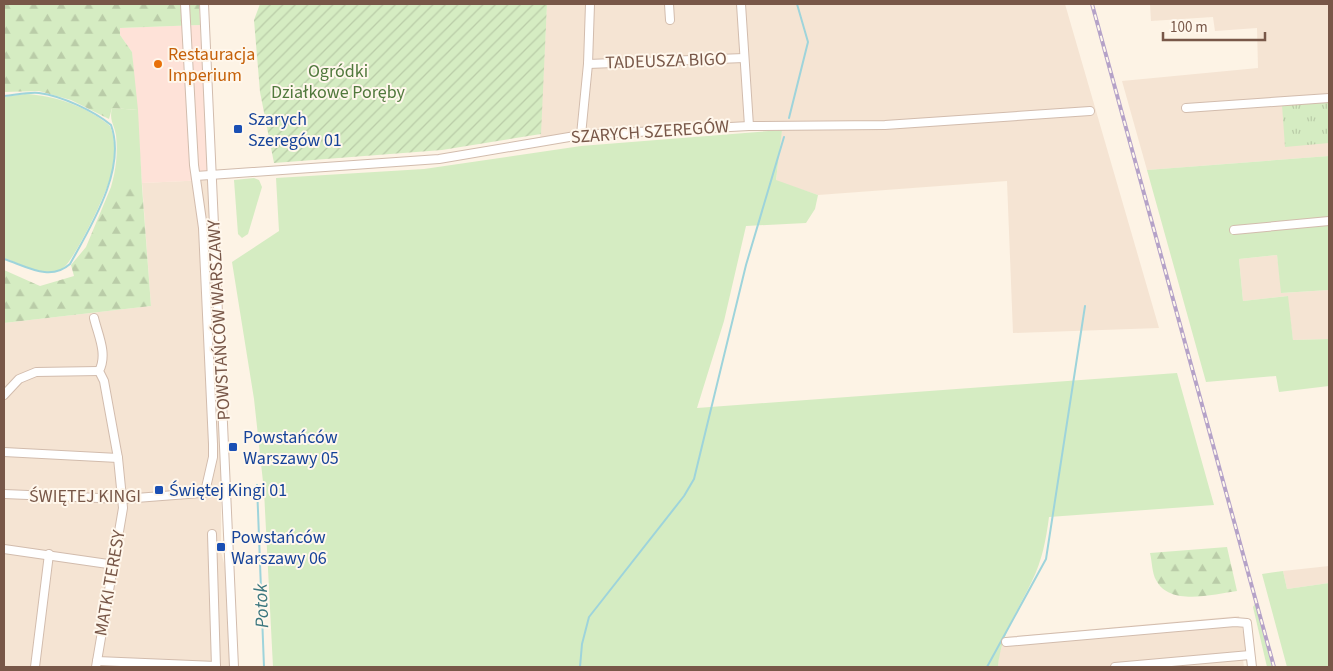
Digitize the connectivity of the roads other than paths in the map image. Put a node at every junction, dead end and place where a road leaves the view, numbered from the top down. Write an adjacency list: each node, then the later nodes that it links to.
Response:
1 (185, 4): 15 (street)
2 (204, 4): 14 (street, POWSTAŃCÓW WARSZAWY)
3 (590, 4): 8 (street)
4 (669, 4): 6 (street)
5 (741, 4): 7 (street)
6 (670, 20)
7 (744, 58): 8 (street, TADEUSZA BIGO); 12 (street)
8 (588, 64): 13 (street)
9 (1329, 98): 10 (street)
10 (1186, 108)
11 (1090, 111): 12 (street, SZARYCH SZEREGÓW)
12 (749, 126): 13 (street, SZARYCH SZEREGÓW)
13 (581, 134): 14 (street, SZARYCH SZEREGÓW)
14 (213, 174): 15 (street, SZARYCH SZEREGÓW); 23 (street, POWSTAŃCÓW WARSZAWY)
15 (196, 176): 24 (street)
16 (1329, 221): 17 (street)
17 (1234, 230)
18 (94, 318): 19 (street)
19 (99, 371): 20 (street); 22 (street, MATKI TERESY)
20 (4, 395)
21 (4, 452): 22 (street)
22 (118, 458): 26 (street, MATKI TERESY)
23 (227, 490): 24 (street, ŚWIĘTEJ KINGI); 36 (street, POWSTAŃCÓW WARSZAWY)
24 (205, 492): 26 (street, ŚWIĘTEJ KINGI)
25 (4, 494): 26 (street, ŚWIĘTEJ KINGI)
26 (122, 499): 30 (street, MATKI TERESY)
27 (212, 534): 35 (street)
28 (4, 549): 29 (street)
29 (49, 554): 30 (street); 34 (street)
30 (115, 565): 33 (street, MATKI TERESY)
31 (1006, 642): 32 (street)
32 (1250, 655): 37 (street); 38 (street)
33 (96, 664): 35 (street)
34 (35, 667)
35 (216, 667)
36 (234, 667)
37 (1115, 667)
38 (1252, 667)

